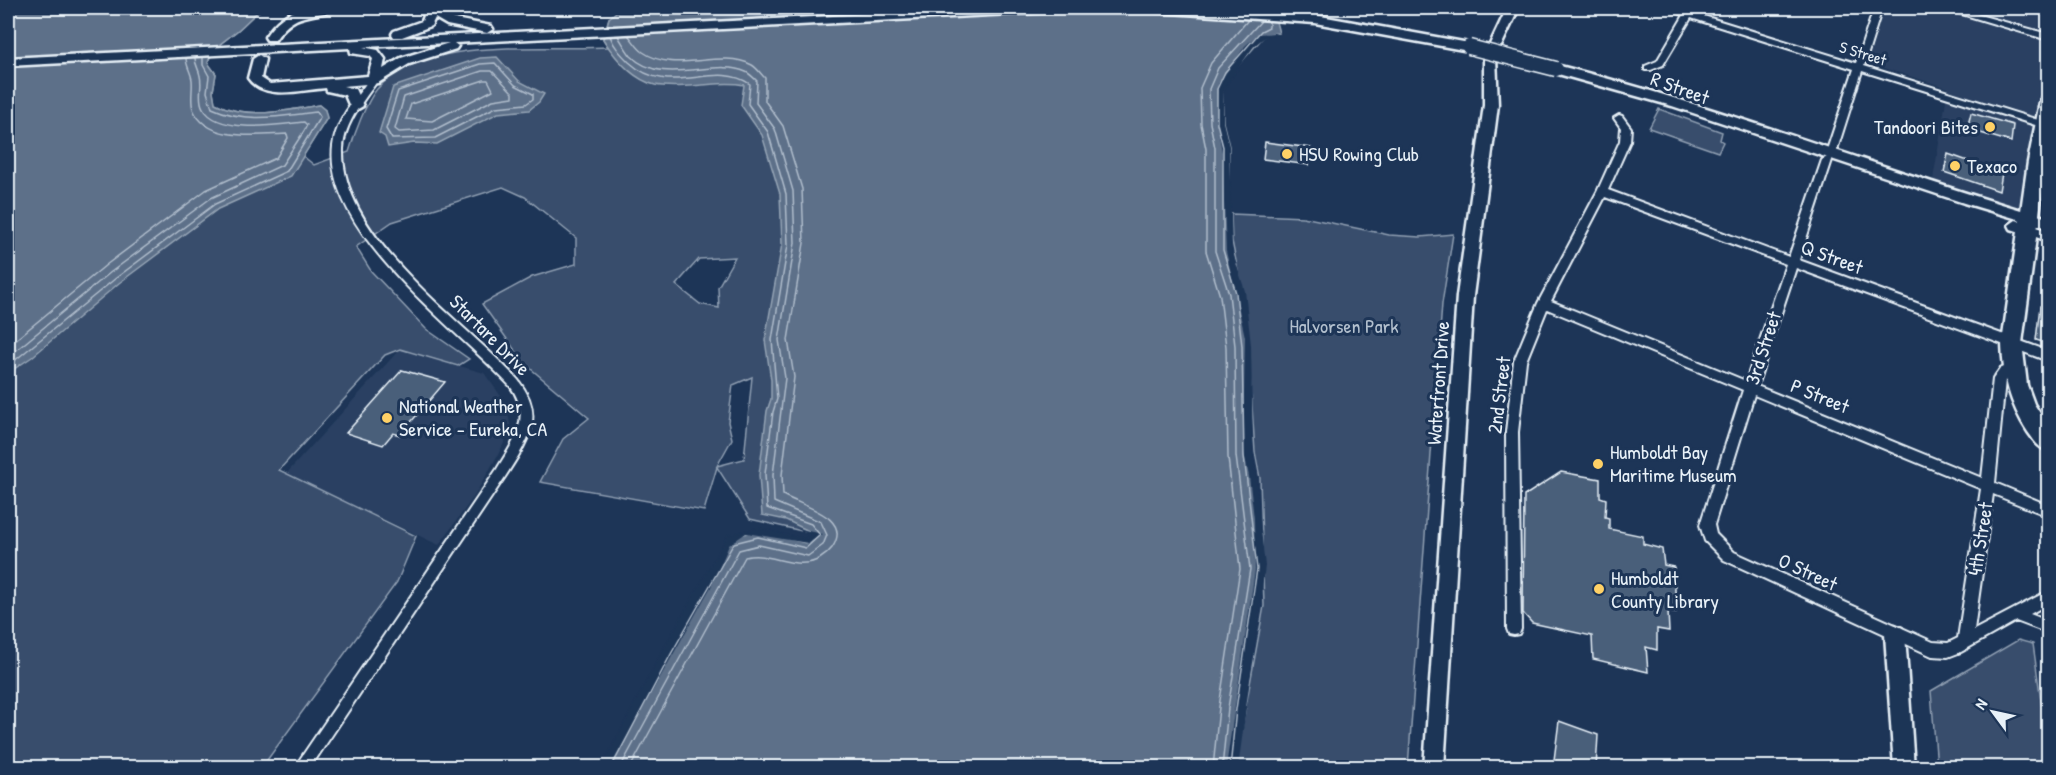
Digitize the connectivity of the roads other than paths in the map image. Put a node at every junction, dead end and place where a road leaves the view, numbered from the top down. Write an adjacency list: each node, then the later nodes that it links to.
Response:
1 (329, 8): 12 (main road)
2 (426, 8): 10 (main road); 13 (main road)
3 (1050, 8): 10 (main road)
4 (1156, 8): 24 (main road, R Street, bridge)
5 (1513, 8): 46 (main road, Waterfront Drive)
6 (1669, 8): 9 (street, S Street)
7 (1878, 8): 16 (street, 3rd Street)
8 (1946, 8): 11 (street)
9 (1690, 11): 16 (street, S Street); 17 (street)
10 (530, 34): 13 (main road); 18 (main road)
11 (2049, 37)
12 (273, 42): 13 (main road); 15 (main road); 18 (main road)
13 (342, 44)
14 (259, 58): 19 (main road)
15 (8, 62)
16 (1859, 67): 23 (street, S Street); 24 (street, 3rd Street)
17 (1648, 68)
18 (374, 80): 19 (main road); 21 (street, Startare Drive)
19 (308, 87): 21 (main road)
20 (2049, 102): 23 (highway)
21 (356, 106): 45 (street, Startare Drive)
22 (1620, 118): 25 (street, 2nd Street)
23 (2047, 125): 27 (highway)
24 (1829, 157): 27 (main road, R Street); 29 (street, 3rd Street)
25 (1602, 192): 29 (street, Q Street); 30 (street, 2nd Street)
26 (2049, 223): 27 (main road, R Street)
27 (2029, 224): 28 (main road, R Street); 31 (highway)
28 (2049, 236)
29 (1792, 261): 31 (street, Q Street); 34 (street, 3rd Street)
30 (1544, 303): 34 (street, P Street); 42 (street, 2nd Street)
31 (2012, 343): 32 (street, Q Street); 33 (highway)
32 (2049, 356)
33 (2012, 368): 35 (highway); 36 (street, 4th Street)
34 (1750, 388): 36 (street, P Street); 38 (street, 3rd Street)
35 (2049, 442)
36 (1988, 486): 37 (street, P Street); 44 (street, 4th Street)
37 (2049, 511)
38 (1710, 537): 43 (street, O Street)
39 (2049, 597): 40 (street)
40 (2016, 615): 41 (street); 44 (street)
41 (2049, 627)
42 (1514, 630)
43 (1895, 634): 44 (street); 47 (main road)
44 (1965, 642)
45 (301, 768)
46 (1434, 768)
47 (1904, 768)

